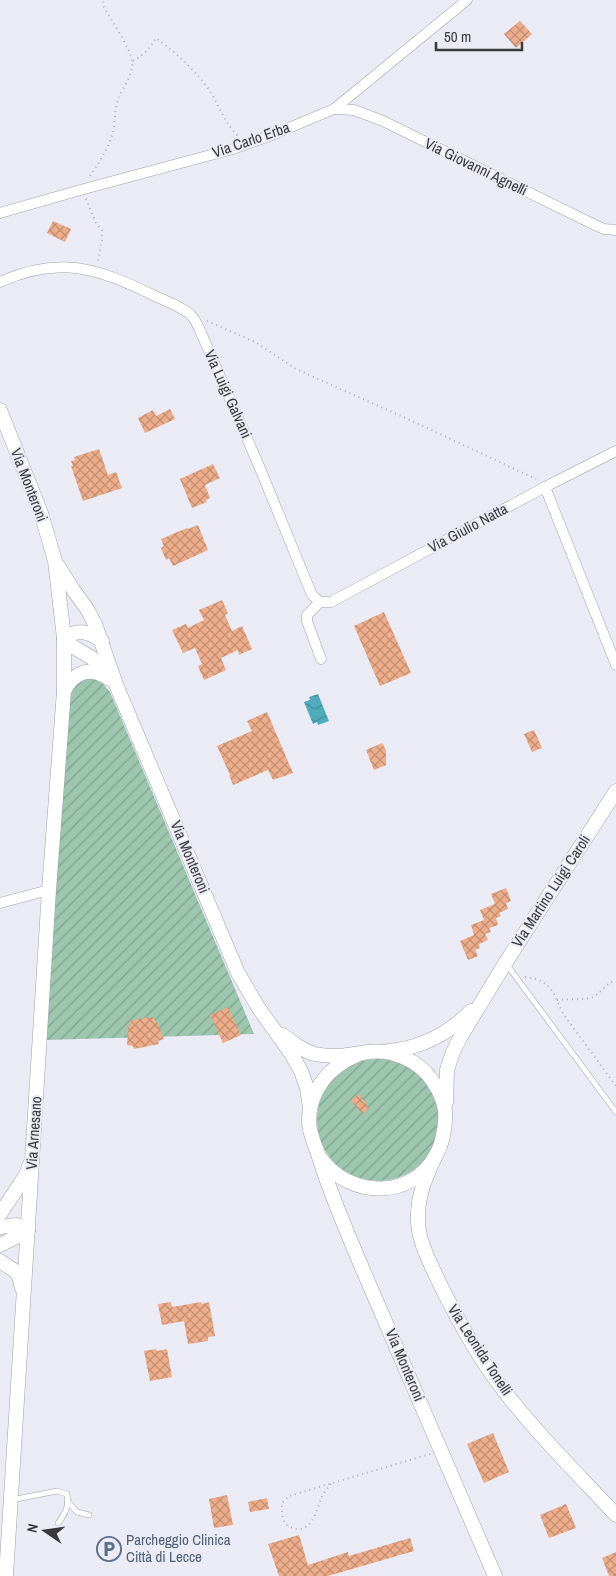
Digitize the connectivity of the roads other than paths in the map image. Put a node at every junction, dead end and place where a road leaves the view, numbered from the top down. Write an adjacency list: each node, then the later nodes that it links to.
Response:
1 (467, 0): 2 (street, Via Carlo Erba)
2 (334, 109): 3 (street, Via Carlo Erba); 4 (street, Via Giovanni Agnelli)
3 (0, 213)
4 (616, 230)
5 (0, 282): 10 (street, Via Luigi Galvani)
6 (0, 410): 9 (main road, Via Monteroni)
7 (616, 451): 8 (street, Via Giulio Natta)
8 (544, 487): 10 (street, Via Giulio Natta); 14 (street)
9 (55, 561): 11 (main road, Via Monteroni); 12 (main road, Via Monteroni)
10 (320, 602): 13 (street)
11 (64, 638): 12 (main road); 15 (main road, Via Monteroni); 16 (main road, Via Monteroni)
12 (102, 642): 15 (main road, Via Monteroni)
13 (321, 659)
14 (616, 665)
15 (114, 683): 16 (main road); 22 (main road, Via Monteroni)
16 (64, 691): 18 (main road, Via Arnesano)
17 (616, 791): 20 (main road, Via Martino Luigi Caroli)
18 (49, 890): 19 (street); 28 (main road, Via Arnesano)
19 (0, 903)
20 (506, 962): 21 (main road, Via Martino Luigi Caroli); 26 (lane)
21 (488, 992): 23 (main road, Via Martino Luigi Caroli); 27 (main road, Via Martino Luigi Caroli)
22 (269, 1023): 24 (main road, Via Monteroni); 25 (main road, Via Monteroni)
23 (383, 1052): 24 (main road, Via Monteroni); 27 (main road, Via Monteroni)
24 (357, 1055): 25 (main road, Via Monteroni)
25 (310, 1108): 29 (main road, Via Monteroni)
26 (616, 1112)
27 (446, 1119): 30 (main road, Via Monteroni)
28 (33, 1154): 31 (main road); 33 (main road, Via Arnesano)
29 (318, 1154): 30 (main road, Via Monteroni); 43 (main road, Via Monteroni)
30 (436, 1155): 40 (main road, Via Leonida Tonelli)
31 (0, 1214)
32 (0, 1227): 33 (main road)
33 (28, 1231): 34 (main road); 36 (main road, Via Arnesano)
34 (0, 1245)
35 (0, 1261): 36 (main road)
36 (24, 1294): 37 (main road, Via Arnesano)
37 (11, 1500): 38 (lane); 42 (main road, Via Arnesano)
38 (68, 1502): 39 (lane); 41 (lane)
39 (89, 1514)
40 (616, 1515)
41 (58, 1523)
42 (6, 1576)
43 (495, 1576)

